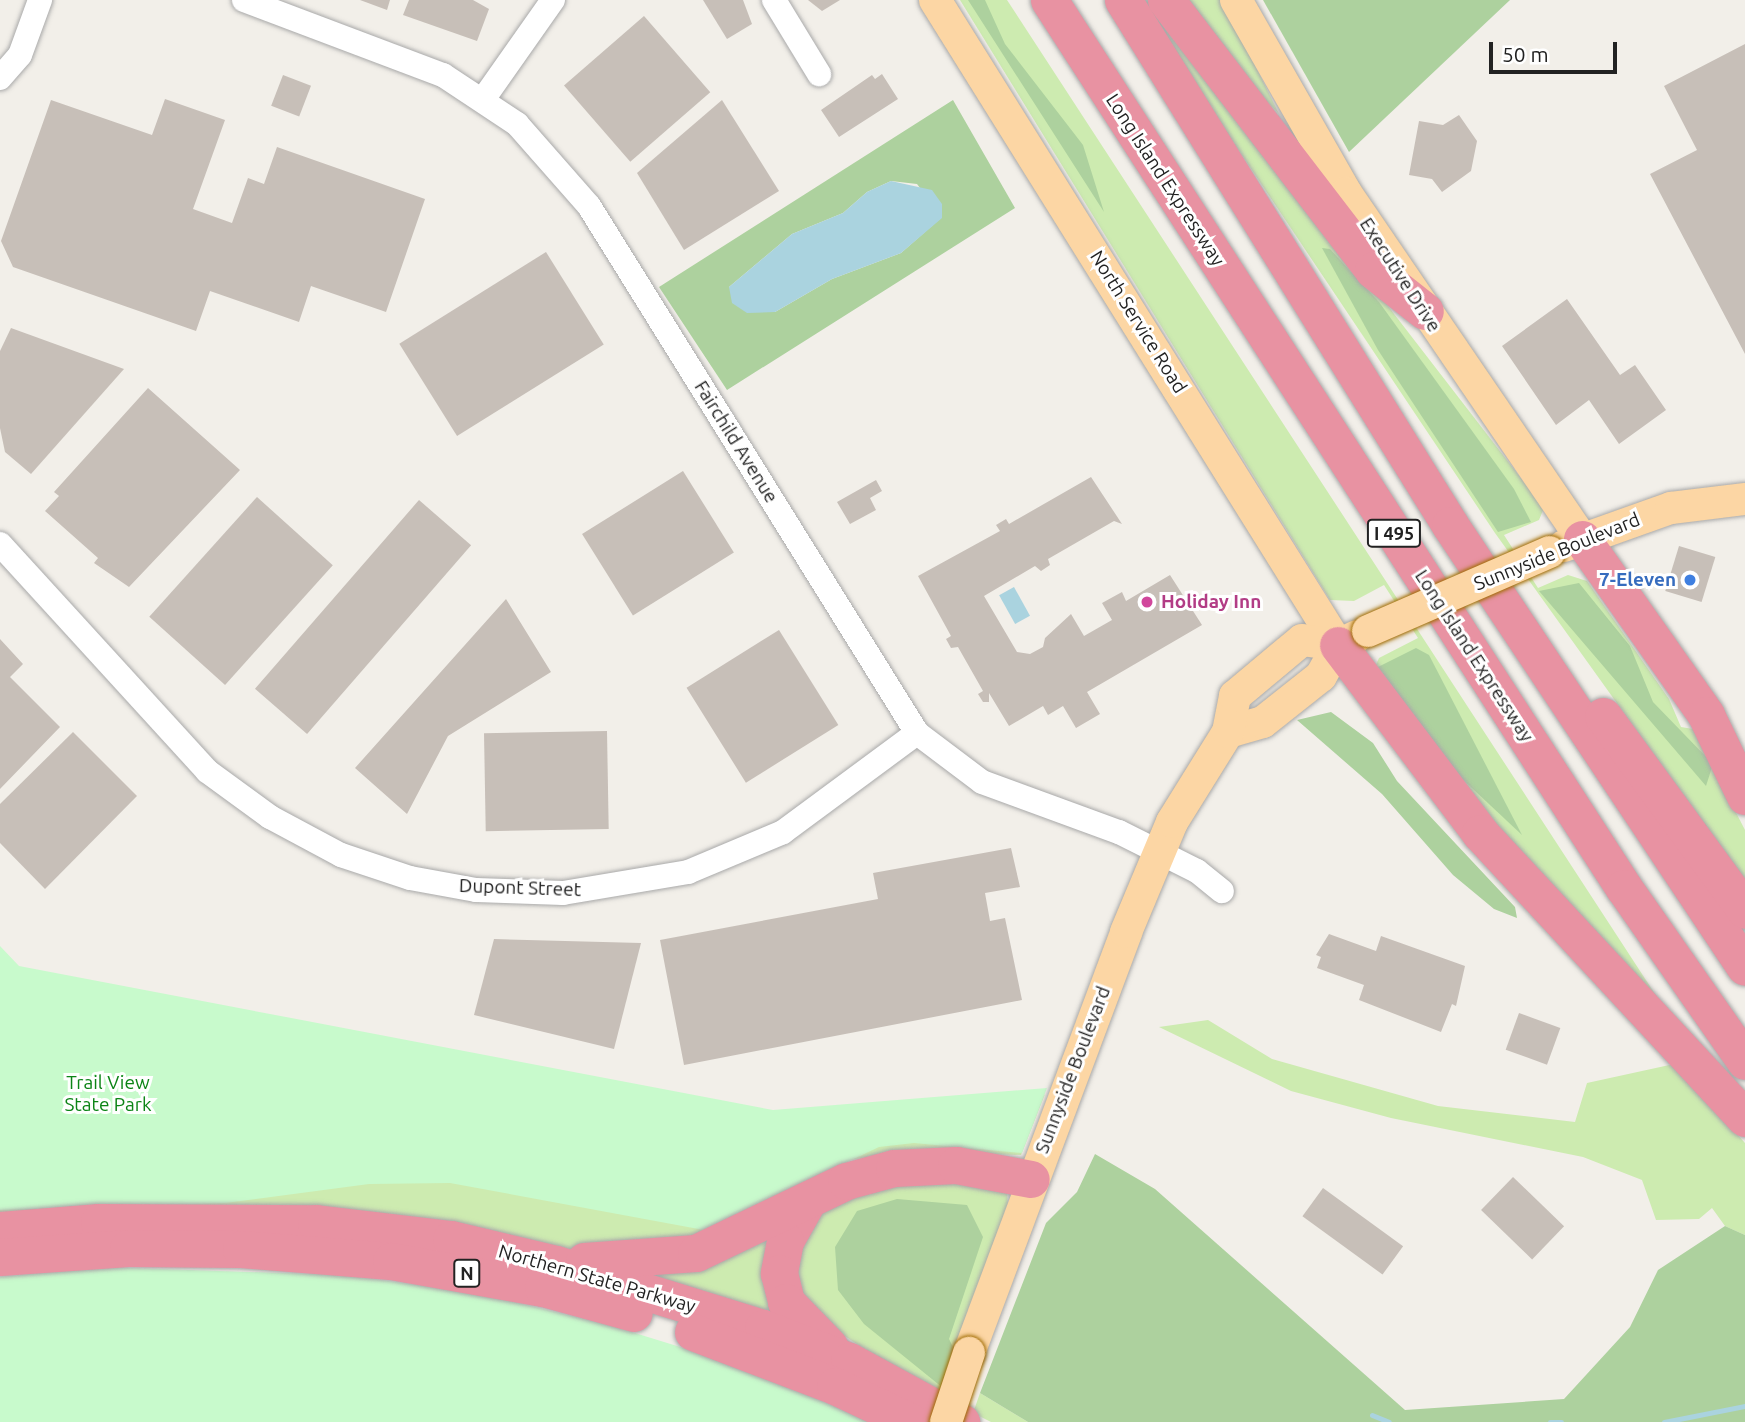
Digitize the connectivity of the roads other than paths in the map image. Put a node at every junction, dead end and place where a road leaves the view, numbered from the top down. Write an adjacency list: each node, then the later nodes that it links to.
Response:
1 (40, 0): 11 (street)
2 (244, 0): 12 (street, Fairchild Avenue)
3 (774, 0): 10 (street)
4 (935, 0): 18 (main road, North Service Road)
5 (1049, 0): 25 (highway, Long Island Expressway / I 495)
6 (1123, 0): 17 (highway, I 495)
7 (1166, 0): 13 (highway)
8 (1236, 0): 13 (main road, Executive Drive)
9 (540, 4): 12 (street)
10 (819, 74)
11 (0, 78)
12 (484, 99): 19 (street, Fairchild Avenue)
13 (1425, 311): 16 (main road, Executive Drive)
14 (1745, 499): 16 (main road, Sunnyside Boulevard)
15 (0, 544): 19 (street, Dupont Street)
16 (1566, 545): 18 (main road, Sunnyside Boulevard, bridge); 20 (highway)
17 (1521, 631): 23 (highway); 24 (highway, I 495)
18 (1353, 638): 21 (main road, Sunnyside Boulevard); 26 (highway)
19 (917, 733): 21 (street, Fairchild Avenue)
20 (1745, 796)
21 (1159, 852): 22 (street, Fairchild Avenue); 27 (main road, Sunnyside Boulevard)
22 (1222, 891)
23 (1745, 910)
24 (1745, 967)
25 (1745, 1061)
26 (1745, 1118)
27 (1031, 1179): 28 (highway); 34 (main road, Sunnyside Boulevard, bridge)
28 (807, 1202): 31 (highway); 32 (highway)
29 (0, 1230): 31 (highway, Northern State Parkway / N)
30 (0, 1257): 33 (highway, Northern State Parkway / N)
31 (556, 1264): 32 (highway, Northern State Parkway / N)
32 (849, 1362): 35 (highway, Northern State Parkway / N)
33 (911, 1422)
34 (946, 1422)
35 (961, 1422)

